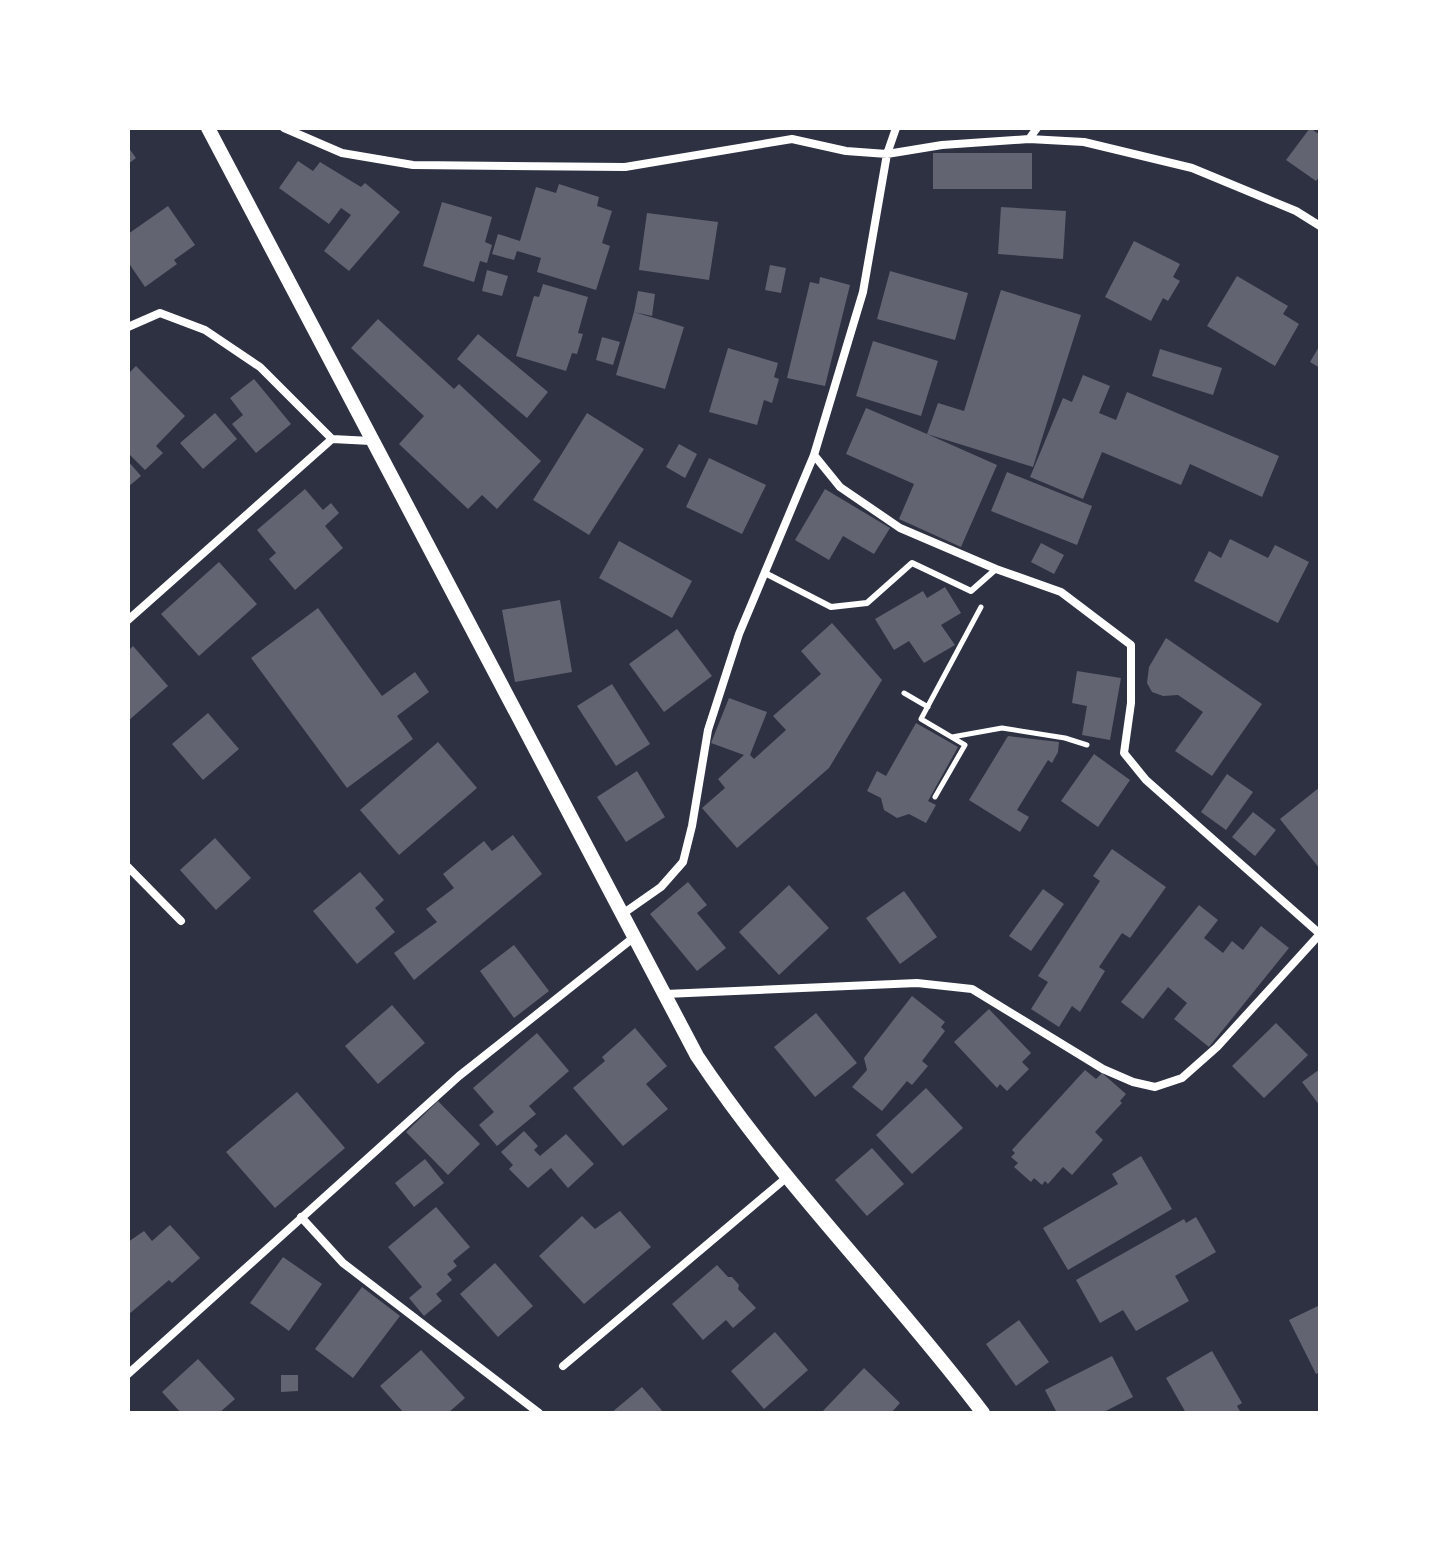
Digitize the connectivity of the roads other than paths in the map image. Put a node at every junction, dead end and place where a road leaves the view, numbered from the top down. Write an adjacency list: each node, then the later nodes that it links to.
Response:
1 (208, 128): 10 (street)
2 (284, 128): 6 (street)
3 (896, 128): 6 (street)
4 (1037, 128): 5 (street)
5 (1029, 139): 6 (street); 7 (street)
6 (887, 154): 11 (street)
7 (1320, 226)
8 (128, 327): 9 (street)
9 (332, 439): 10 (street); 14 (street)
10 (371, 441): 16 (street)
11 (814, 455): 12 (street); 13 (street)
12 (996, 569): 13 (lane); 19 (street)
13 (765, 573): 16 (street)
14 (128, 620)
15 (128, 867): 17 (street)
16 (621, 915): 18 (street)
17 (181, 921)
18 (633, 938): 19 (street); 21 (street)
19 (664, 994): 20 (street)
20 (786, 1178): 22 (street); 25 (street)
21 (301, 1217): 23 (street); 24 (street)
22 (563, 1366)
23 (128, 1374)
24 (539, 1413)
25 (983, 1413)

